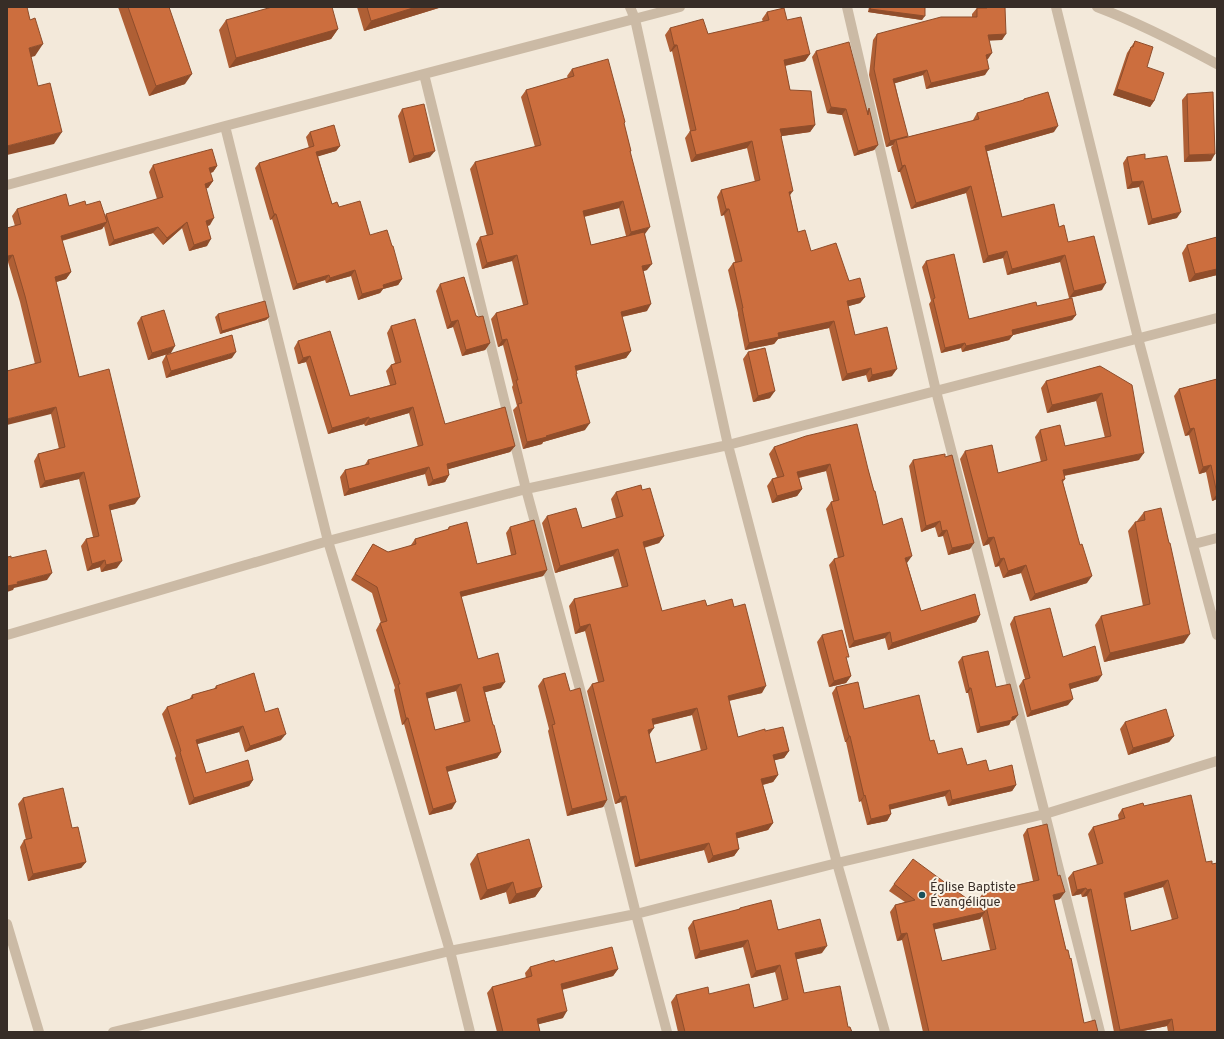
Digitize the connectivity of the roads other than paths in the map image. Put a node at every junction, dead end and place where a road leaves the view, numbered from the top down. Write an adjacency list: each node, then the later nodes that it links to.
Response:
1 (630, 7): 6 (street)
2 (680, 7): 6 (street)
3 (847, 7): 13 (street)
4 (1056, 7): 12 (street)
5 (1097, 7): 7 (street)
6 (635, 19): 8 (street); 14 (street)
7 (1217, 64)
8 (424, 74): 9 (street); 15 (street)
9 (225, 126): 10 (street); 17 (street)
10 (7, 185)
11 (1217, 318): 12 (street)
12 (1138, 338): 13 (street); 18 (street)
13 (936, 391): 14 (street); 22 (street)
14 (728, 445): 15 (street); 23 (street)
15 (526, 489): 17 (street); 24 (street)
16 (1217, 538): 18 (street)
17 (328, 541): 19 (street); 26 (street)
18 (1194, 544): 20 (street)
19 (7, 635)
20 (1217, 635)
21 (1217, 761): 22 (street)
22 (1045, 814): 23 (street); 32 (street)
23 (837, 863): 24 (street); 31 (street)
24 (636, 914): 26 (street); 30 (street)
25 (7, 924): 27 (street)
26 (450, 951): 28 (street); 29 (street)
27 (39, 1032)
28 (113, 1032)
29 (470, 1032)
30 (667, 1032)
31 (885, 1032)
32 (1100, 1032)

